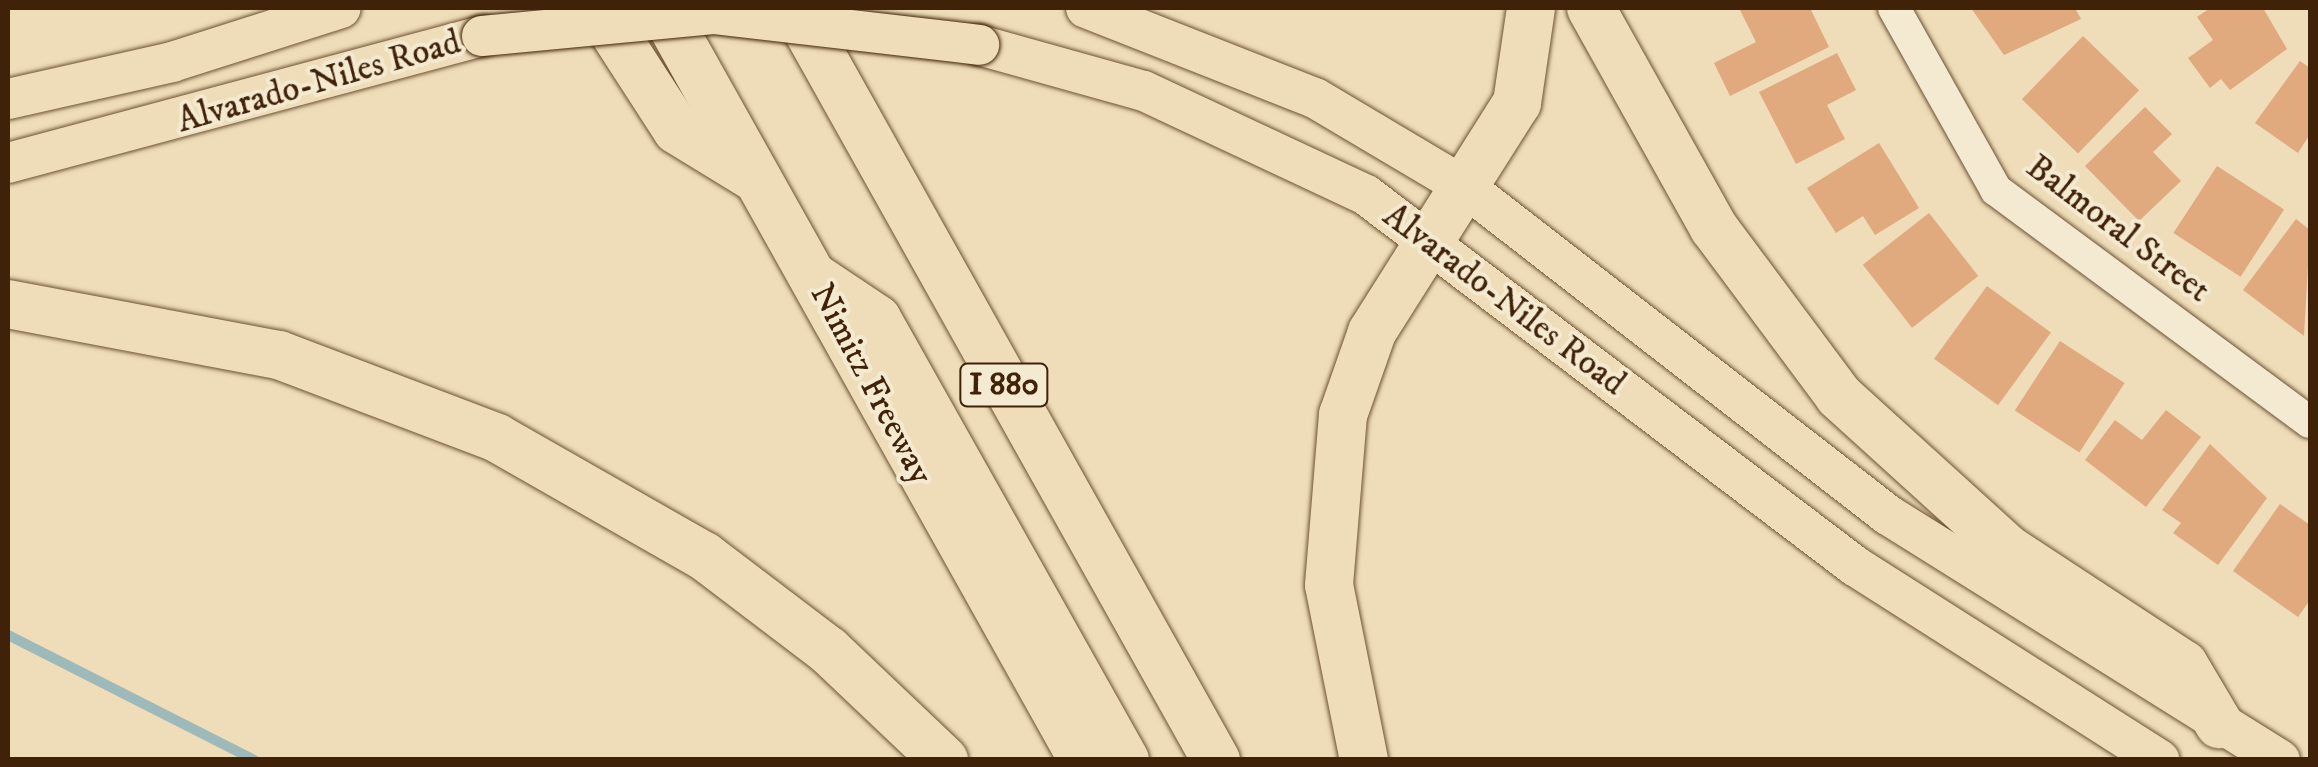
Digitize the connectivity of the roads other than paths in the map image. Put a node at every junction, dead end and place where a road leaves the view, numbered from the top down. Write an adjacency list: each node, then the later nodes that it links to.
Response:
1 (341, 8): 9 (main road, Alvarado-Niles Road)
2 (598, 8): 11 (highway)
3 (662, 8): 11 (highway, Nimitz Freeway / I 880)
4 (795, 8): 21 (highway, I 880)
5 (1086, 8): 12 (main road, Alvarado-Niles Road)
6 (1531, 8): 12 (highway)
7 (1591, 8): 17 (highway)
8 (1894, 8): 16 (street, Balmoral Street)
9 (8, 100)
10 (8, 163): 13 (main road, Alvarado-Niles Road, bridge)
11 (760, 180): 14 (highway, Nimitz Freeway / I 880)
12 (1465, 187): 13 (highway); 17 (main road, Alvarado-Niles Road)
13 (1431, 238): 22 (highway); 23 (main road, Alvarado-Niles Road)
14 (814, 277): 19 (highway, Nimitz Freeway / I 880); 20 (highway, I 880)
15 (8, 304): 18 (highway)
16 (2310, 422)
17 (2218, 724): 24 (main road, Alvarado-Niles Road)
18 (944, 760)
19 (1082, 760)
20 (1125, 760)
21 (1216, 760)
22 (1364, 760)
23 (2160, 760)
24 (2280, 760)

